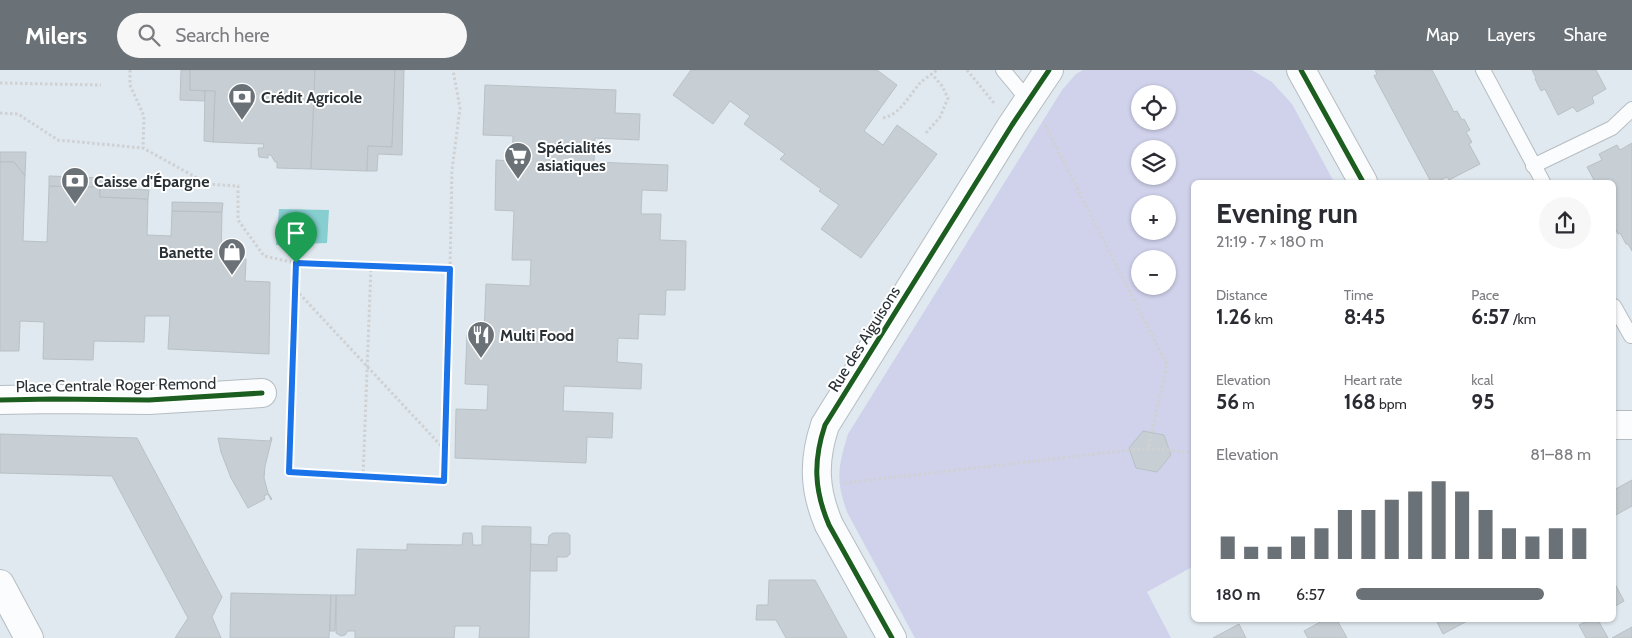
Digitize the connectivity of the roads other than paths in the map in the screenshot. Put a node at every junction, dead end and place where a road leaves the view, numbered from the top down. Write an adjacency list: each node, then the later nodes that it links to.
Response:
1 (1003, 70): 5 (lane)
2 (1048, 70): 5 (street, Rue des Aiguisons)
3 (1301, 70): 8 (street)
4 (1483, 70): 7 (lane)
5 (1028, 100): 18 (street, Rue des Aiguisons)
6 (1632, 108): 7 (lane)
7 (1533, 166): 9 (lane)
8 (1362, 180)
9 (1542, 180)
10 (1616, 310): 11 (lane)
11 (1631, 336)
12 (262, 393): 13 (street, Place Centrale Roger Remond)
13 (0, 400)
14 (1616, 425): 15 (street)
15 (1632, 425)
16 (0, 584): 17 (street)
17 (30, 638)
18 (892, 638)

